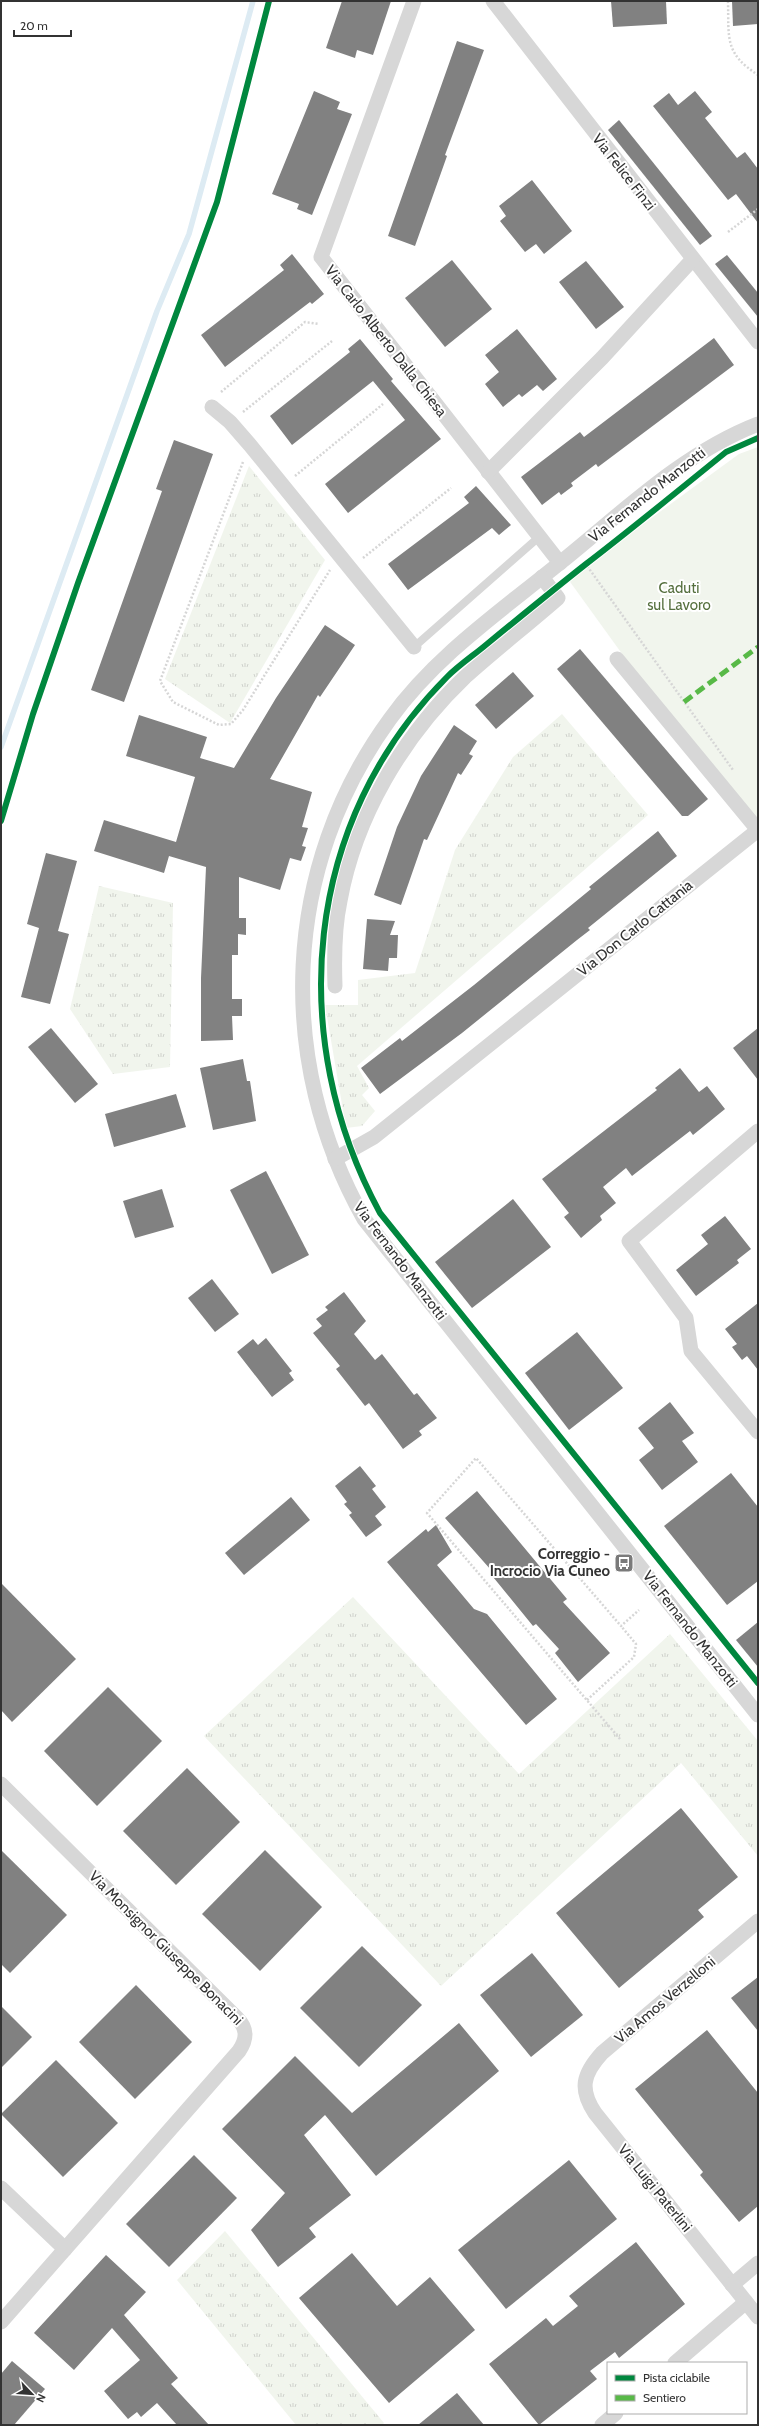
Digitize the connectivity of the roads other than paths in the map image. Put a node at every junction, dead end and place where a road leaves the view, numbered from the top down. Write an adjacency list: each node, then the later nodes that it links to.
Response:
1 (414, 1): 7 (street, Via Carlo Alberto Dalla Chiesa)
2 (493, 1): 3 (street, Via Felice Finzi)
3 (692, 260): 4 (street, Via Felice Finzi); 7 (street)
4 (758, 342)
5 (212, 407): 11 (street)
6 (758, 424): 9 (street, Via Fernando Manzotti)
7 (488, 472): 8 (street, Via Carlo Alberto Dalla Chiesa)
8 (539, 537): 9 (street, Via Carlo Alberto Dalla Chiesa); 11 (lane)
9 (560, 563): 10 (street, Via Fernando Manzotti)
10 (542, 577): 13 (street); 15 (street, Via Fernando Manzotti)
11 (414, 647)
12 (617, 659): 15 (street, Via Don Carlo Cattania)
13 (335, 986)
14 (758, 1131): 16 (street)
15 (335, 1159): 17 (street, Via Fernando Manzotti)
16 (758, 1432)
17 (758, 1715)
18 (1, 1784): 22 (street, Via Monsignor Giuseppe Bonacini)
19 (758, 1921): 20 (street, Via Amos Verzelloni)
20 (584, 2088): 24 (street, Via Luigi Paterlini)
21 (1, 2188): 22 (street)
22 (65, 2249): 27 (street, Via Monsignor Giuseppe Bonacini)
23 (758, 2263): 24 (street)
24 (732, 2285): 25 (street, Via Luigi Paterlini)
25 (746, 2302): 26 (street, Via Luigi Paterlini); 28 (street)
26 (758, 2317)
27 (1, 2322)
28 (676, 2362)
29 (615, 2414): 30 (street)
30 (602, 2425)

